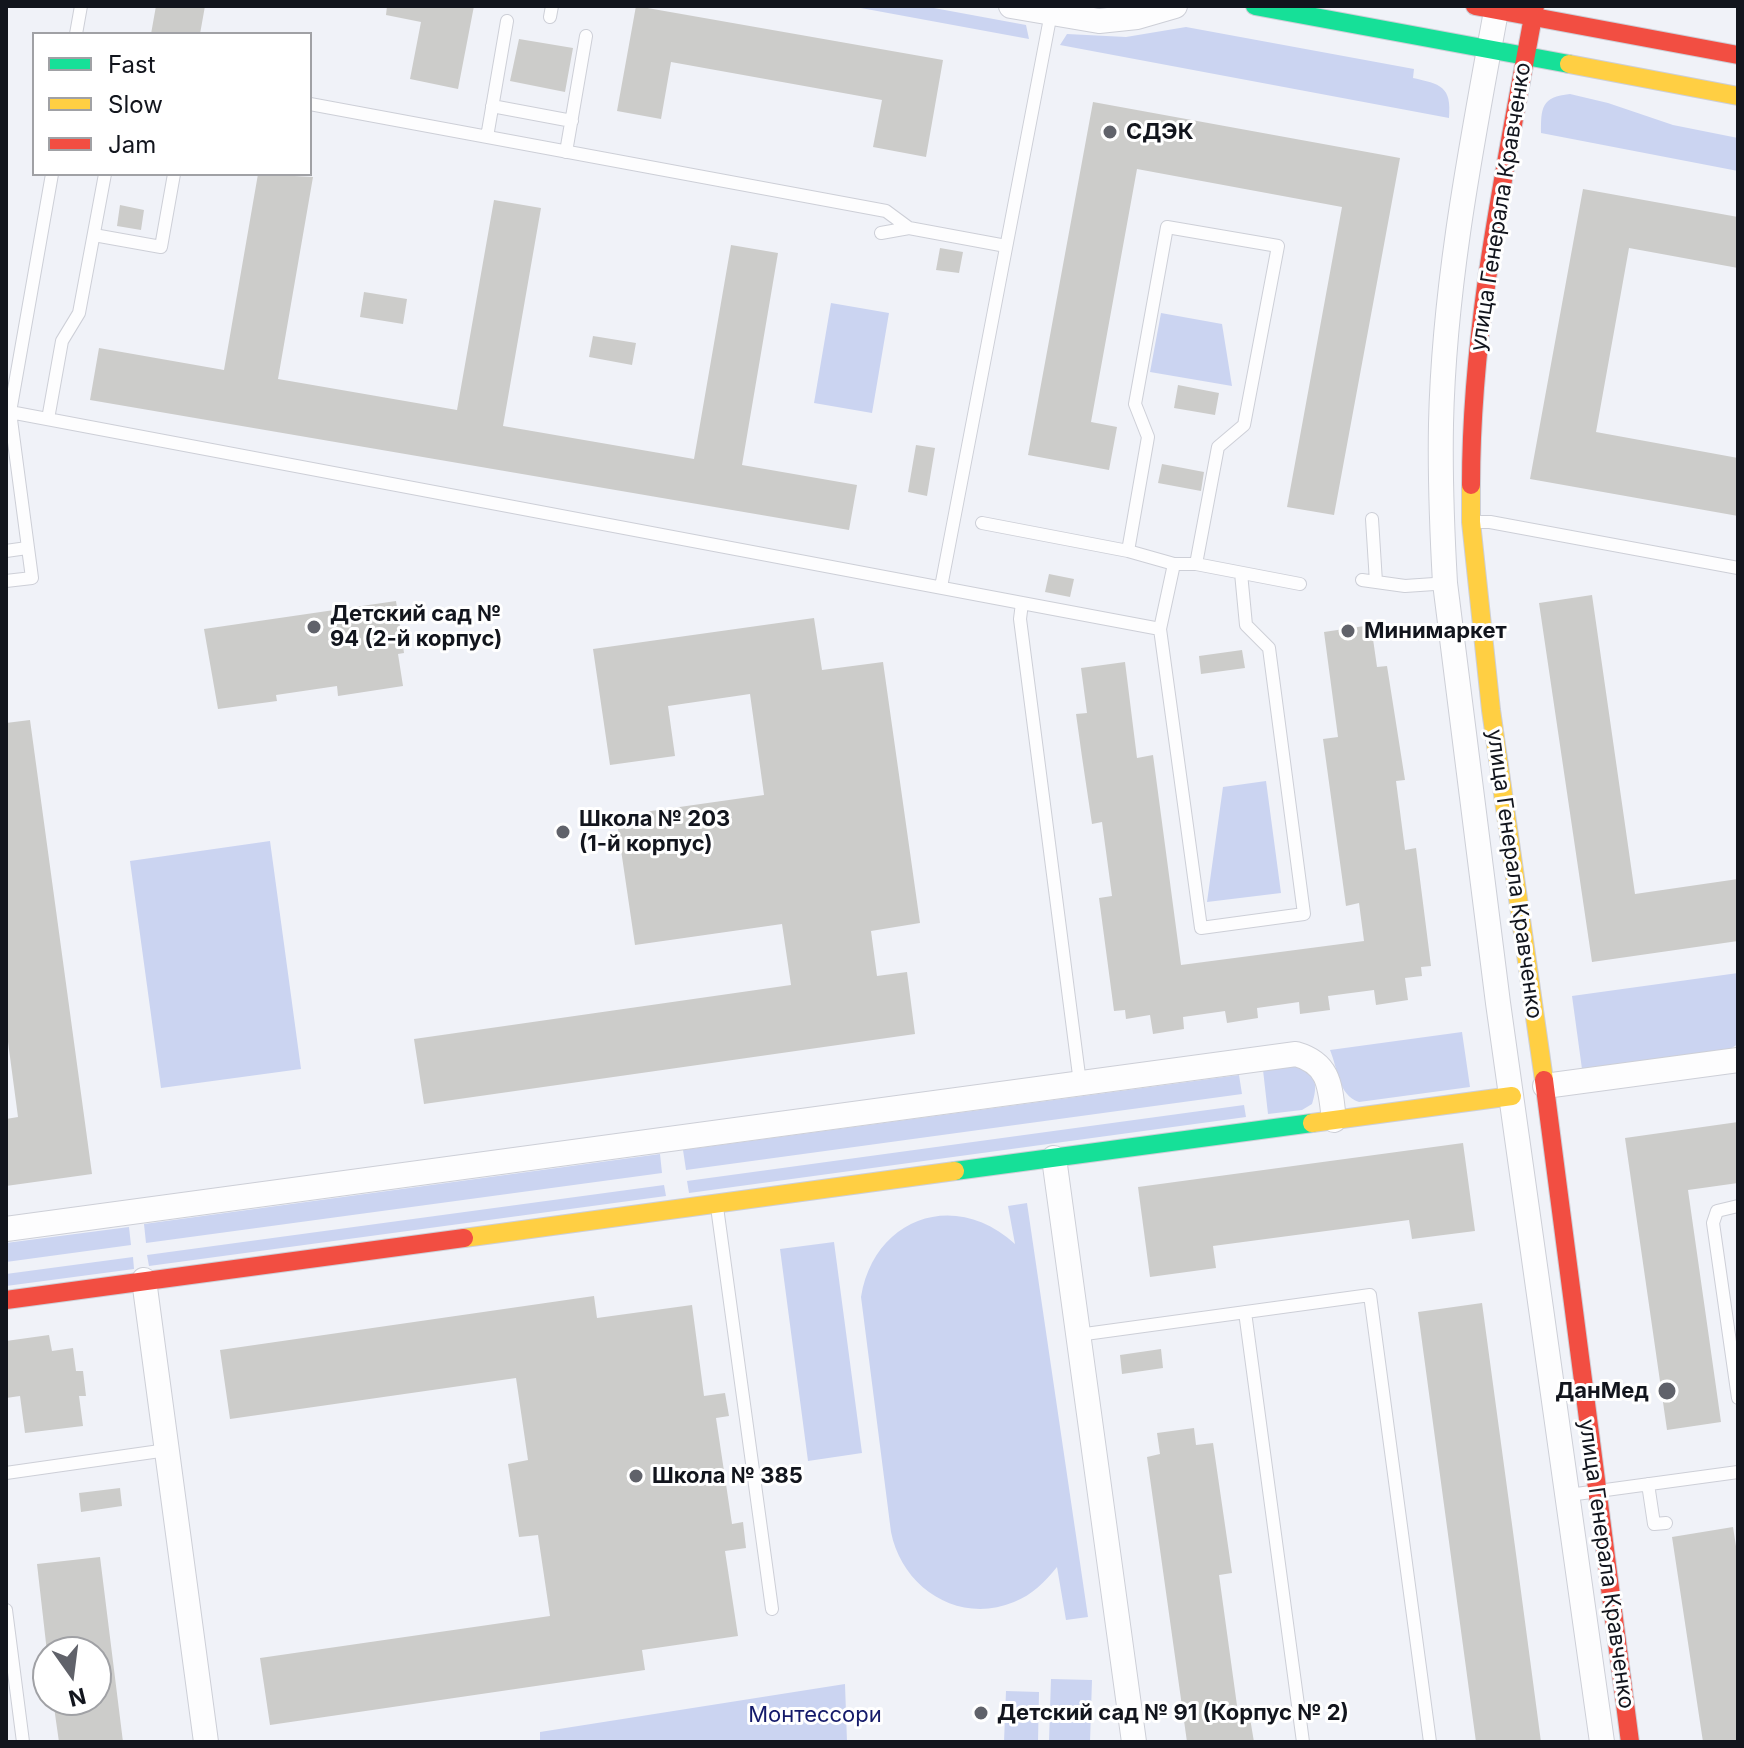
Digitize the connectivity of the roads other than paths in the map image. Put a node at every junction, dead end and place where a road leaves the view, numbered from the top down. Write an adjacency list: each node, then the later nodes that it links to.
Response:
1 (81, 6): 9 (lane)
2 (1011, 6): 7 (street)
3 (1175, 6): 7 (street)
4 (1255, 6): 11 (street)
5 (1489, 7): 6 (street); 11 (street, улица Генерала Кравченко)
6 (1534, 11): 12 (street); 13 (street, улица Генерала Кравченко)
7 (1051, 13): 26 (lane)
8 (507, 21): 16 (lane)
9 (76, 32)
10 (586, 36): 17 (lane)
11 (1489, 49): 13 (street); 30 (street, улица Генерала Кравченко)
12 (1738, 55)
13 (1526, 56): 14 (street); 31 (street, улица Генерала Кравченко)
14 (1738, 96)
15 (312, 104): 18 (lane)
16 (492, 106): 17 (lane); 18 (lane)
17 (572, 121): 19 (lane)
18 (487, 137): 19 (lane)
19 (566, 152): 23 (lane)
20 (52, 176): 27 (lane)
21 (105, 176): 25 (lane)
22 (174, 176): 25 (lane)
23 (909, 228): 24 (lane); 26 (lane)
24 (881, 233)
25 (94, 235): 28 (lane)
26 (1006, 246): 46 (lane)
27 (10, 412): 28 (lane); 33 (lane)
28 (48, 419): 46 (lane)
29 (1372, 519): 43 (lane)
30 (1441, 522): 31 (lane); 44 (street, улица Генерала Кравченко)
31 (1471, 522): 38 (lane); 42 (street, улица Генерала Кравченко)
32 (982, 523): 35 (lane)
33 (27, 548): 34 (lane); 41 (lane)
34 (6, 551)
35 (1128, 551): 36 (lane); 37 (lane)
36 (1174, 564): 37 (lane); 48 (lane)
37 (1196, 564): 39 (lane)
38 (1738, 568)
39 (1241, 573): 45 (lane); 48 (lane)
40 (1362, 580): 43 (lane)
41 (6, 581)
42 (1476, 581): 44 (lane); 51 (street, улица Генерала Кравченко)
43 (1376, 582): 44 (lane)
44 (1445, 583): 52 (street, улица Генерала Кравченко)
45 (1300, 584)
46 (941, 587): 47 (lane)
47 (1022, 603): 48 (lane); 50 (lane)
48 (1160, 629)
49 (1738, 1060): 51 (street)
50 (1080, 1083): 53 (street); 57 (street)
51 (1545, 1086): 67 (street, улица Генерала Кравченко)
52 (1512, 1096): 53 (street); 68 (street, улица Генерала Кравченко)
53 (1334, 1120): 54 (street)
54 (1054, 1158): 55 (street); 61 (street)
55 (717, 1204): 58 (street); 70 (lane)
56 (1738, 1206): 62 (lane)
57 (6, 1229)
58 (144, 1280): 59 (street); 63 (street)
59 (6, 1300)
60 (1245, 1312): 61 (lane); 75 (lane); 76 (lane)
61 (1078, 1335): 74 (street)
62 (1738, 1398)
63 (167, 1450): 65 (lane); 73 (street)
64 (1738, 1472): 66 (lane)
65 (6, 1473)
66 (1648, 1484): 67 (lane); 69 (lane)
67 (1596, 1492): 68 (lane); 78 (street, улица Генерала Кравченко)
68 (1569, 1495): 77 (street, улица Генерала Кравченко)
69 (1666, 1523)
70 (772, 1609)
71 (6, 1610): 72 (lane)
72 (23, 1742)
73 (206, 1742)
74 (1134, 1742)
75 (1303, 1742)
76 (1430, 1742)
77 (1602, 1742)
78 (1630, 1742)

